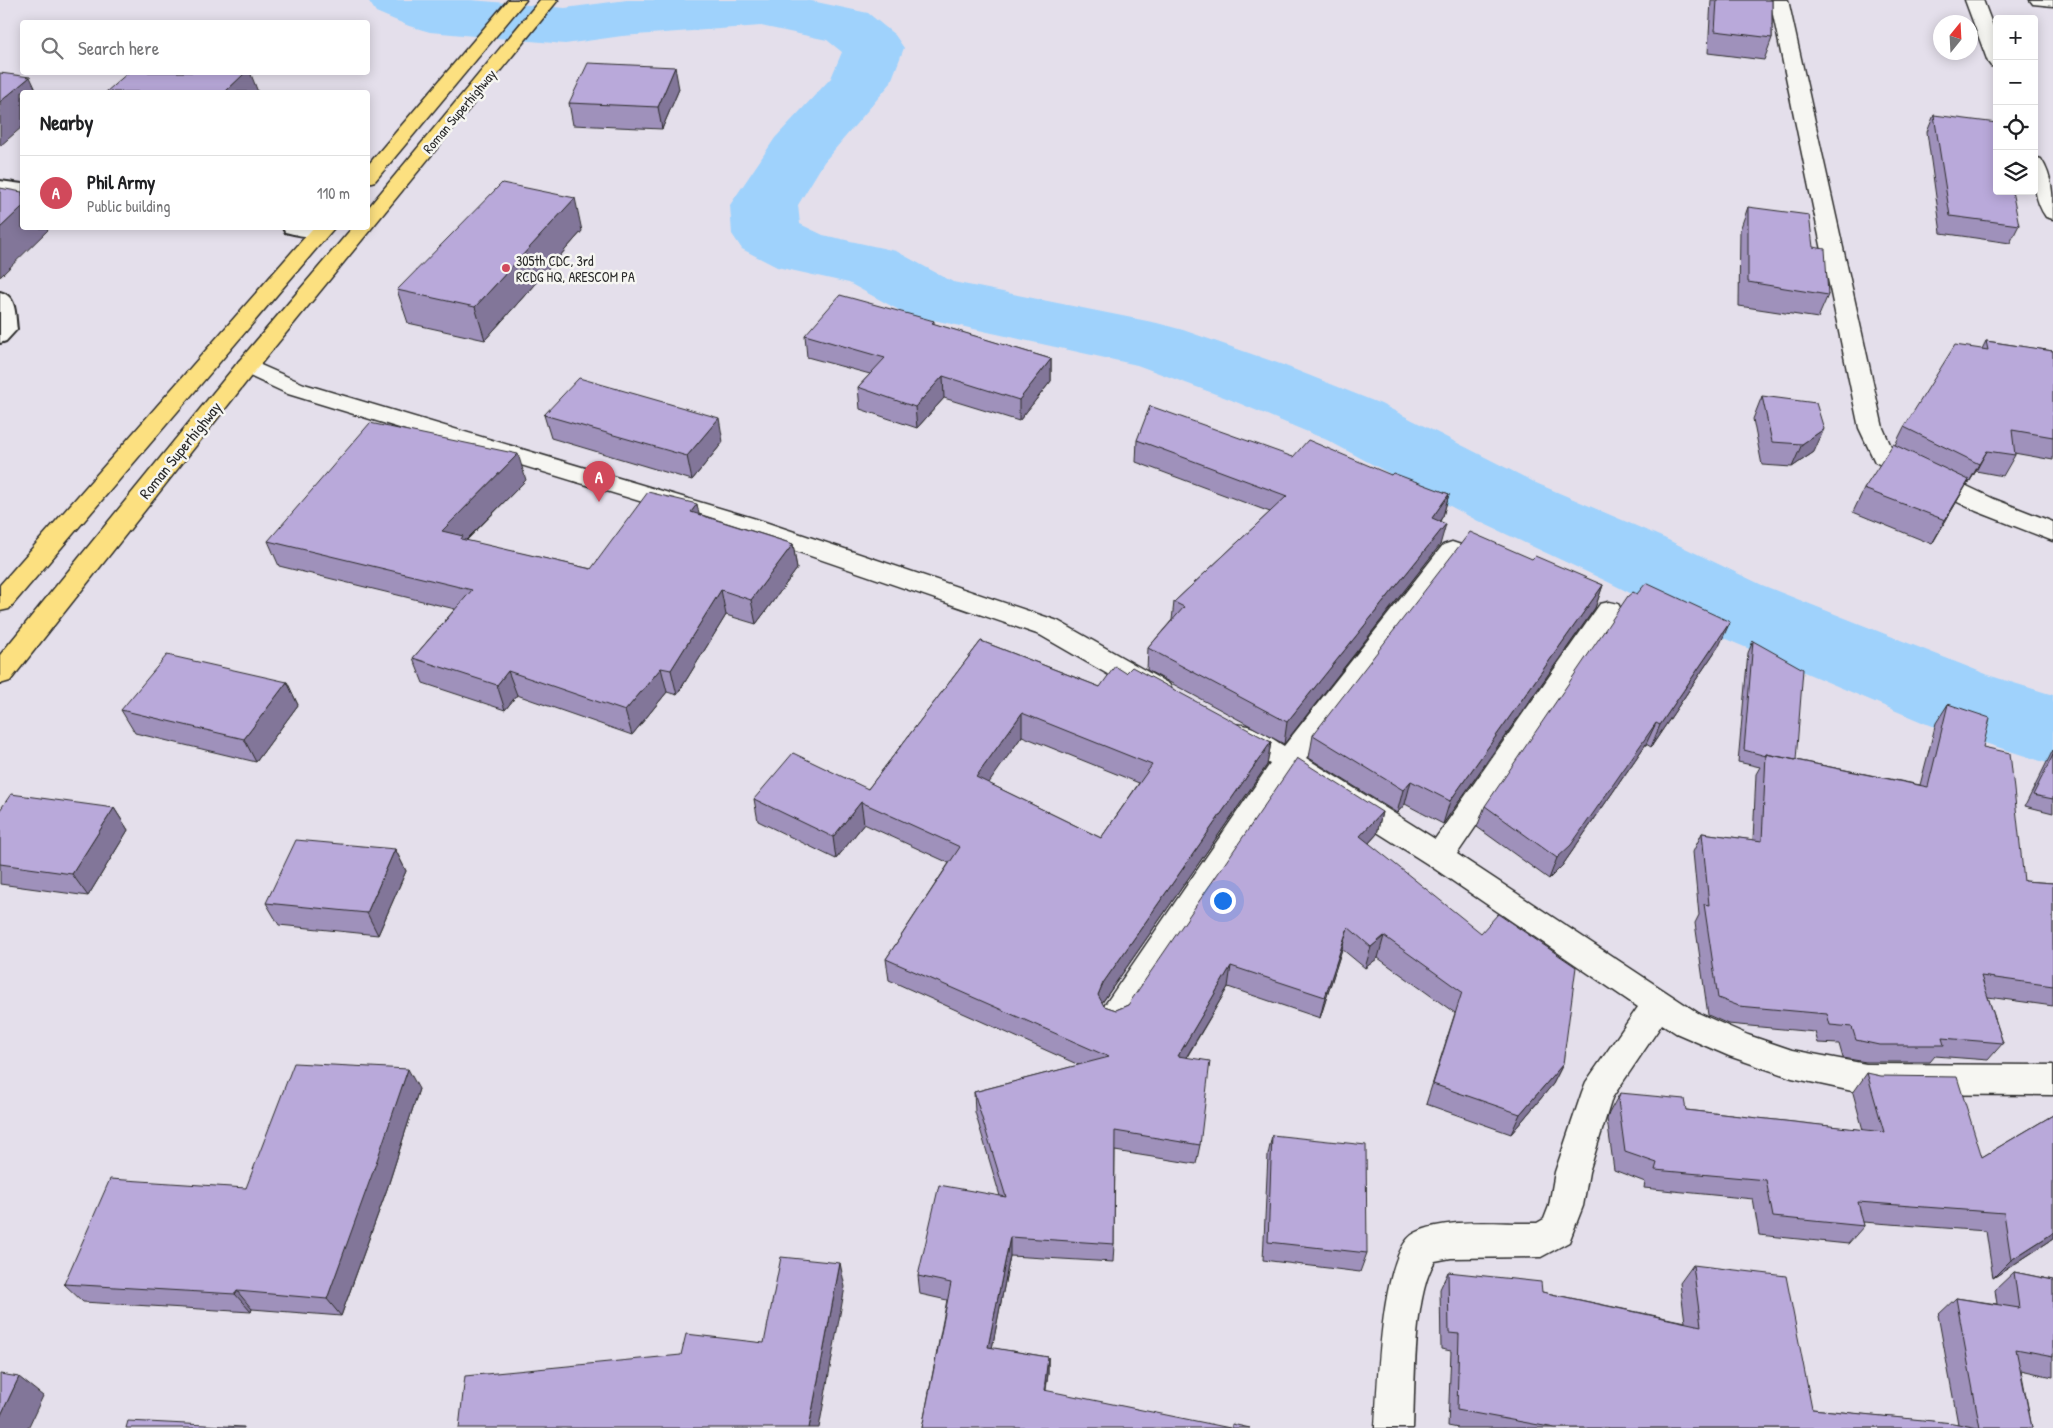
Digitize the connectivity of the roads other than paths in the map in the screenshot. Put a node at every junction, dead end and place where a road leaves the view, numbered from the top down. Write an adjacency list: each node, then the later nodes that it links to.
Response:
1 (517, 0): 9 (main road, Roman Superhighway)
2 (549, 0): 13 (main road, Roman Superhighway)
3 (1779, 0): 19 (street)
4 (1974, 0): 7 (street)
5 (2039, 0): 6 (street)
6 (2053, 2)
7 (1996, 60)
8 (2038, 174): 12 (street)
9 (370, 175)
10 (0, 186): 11 (lane)
11 (20, 189)
12 (2053, 213)
13 (370, 220)
14 (322, 230): 21 (main road)
15 (360, 230): 18 (main road, Roman Superhighway)
16 (0, 297): 17 (lane)
17 (0, 337)
18 (247, 366): 23 (main road, Roman Superhighway); 24 (street)
19 (2053, 532)
20 (1452, 551): 26 (street)
21 (0, 602)
22 (1609, 611): 27 (street)
23 (0, 674)
24 (1180, 703)
25 (1213, 721): 26 (street)
26 (1288, 761): 27 (street); 29 (street)
27 (1439, 857): 28 (street)
28 (1658, 1004): 30 (street); 31 (street)
29 (1114, 1015)
30 (2053, 1080)
31 (1394, 1428)

